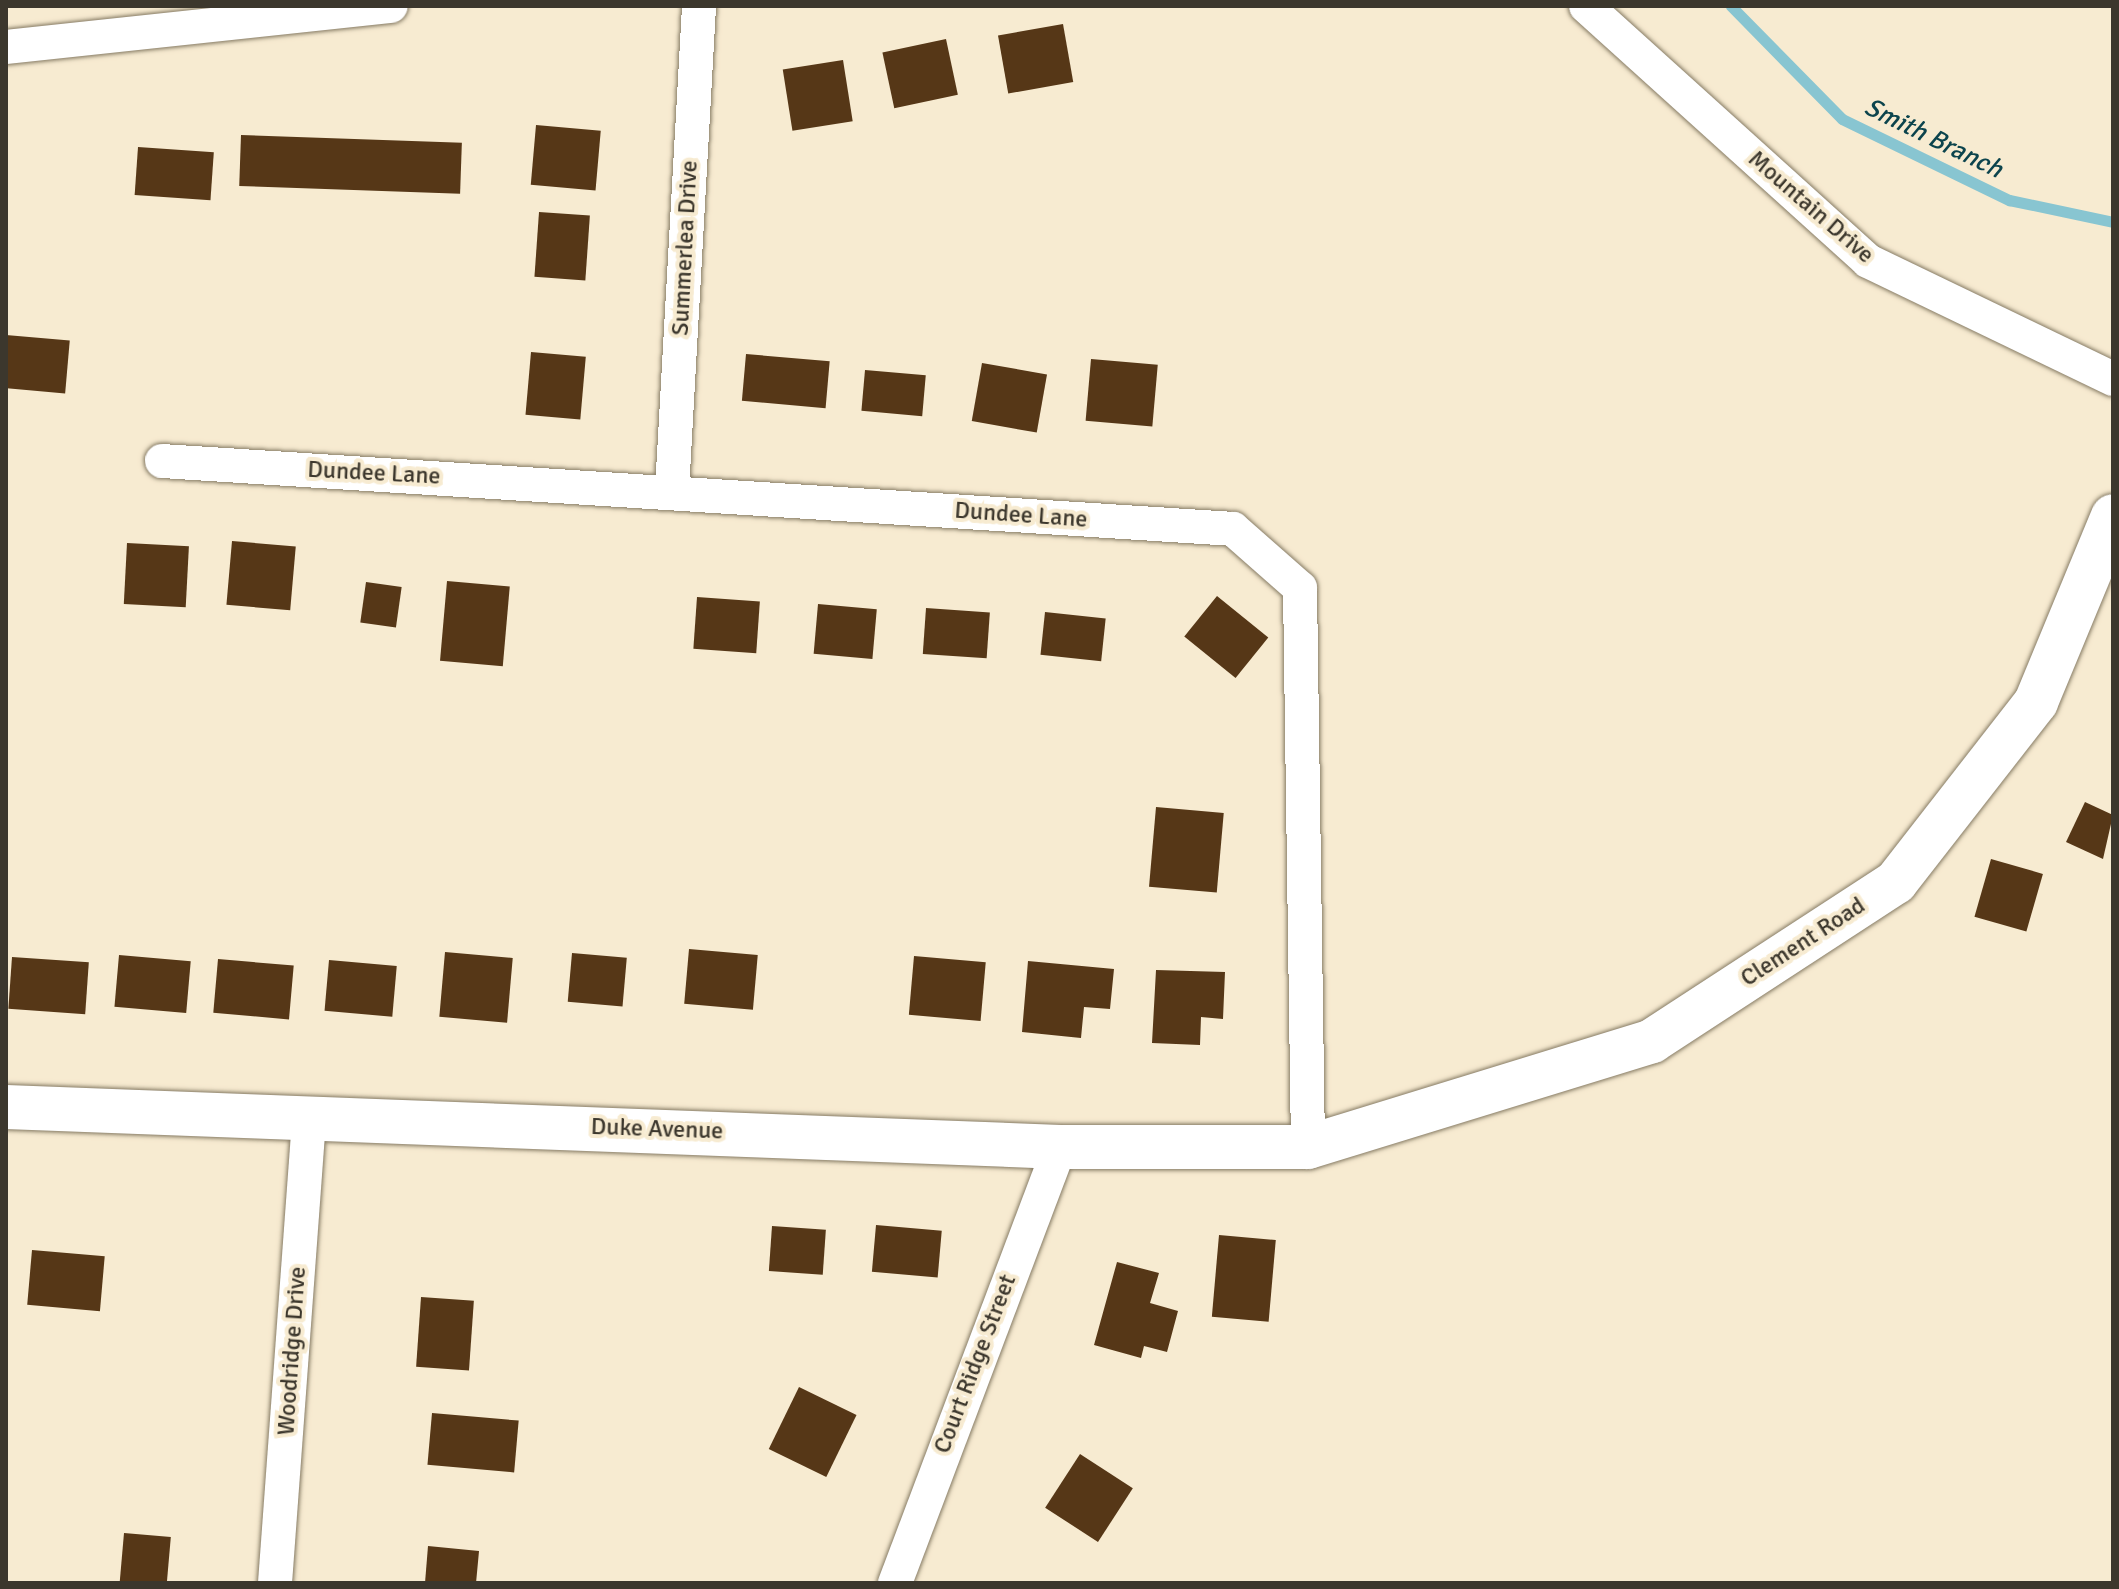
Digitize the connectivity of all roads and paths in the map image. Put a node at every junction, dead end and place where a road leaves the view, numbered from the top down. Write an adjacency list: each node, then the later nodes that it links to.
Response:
1 (391, 6): 4 (street)
2 (699, 6): 7 (street, Summerlea Drive)
3 (1586, 6): 5 (street, Mountain Drive)
4 (6, 47)
5 (2113, 379)
6 (162, 461): 7 (street, Dundee Lane)
7 (672, 490): 12 (street, Dundee Lane)
8 (2113, 516): 12 (street, Clement Road)
9 (6, 1107): 10 (street, Duke Avenue)
10 (309, 1118): 11 (street, Duke Avenue); 13 (street, Woodridge Drive)
11 (1060, 1147): 12 (street, Duke Avenue); 14 (street, Court Ridge Street)
12 (1308, 1147)
13 (275, 1583)
14 (895, 1583)

